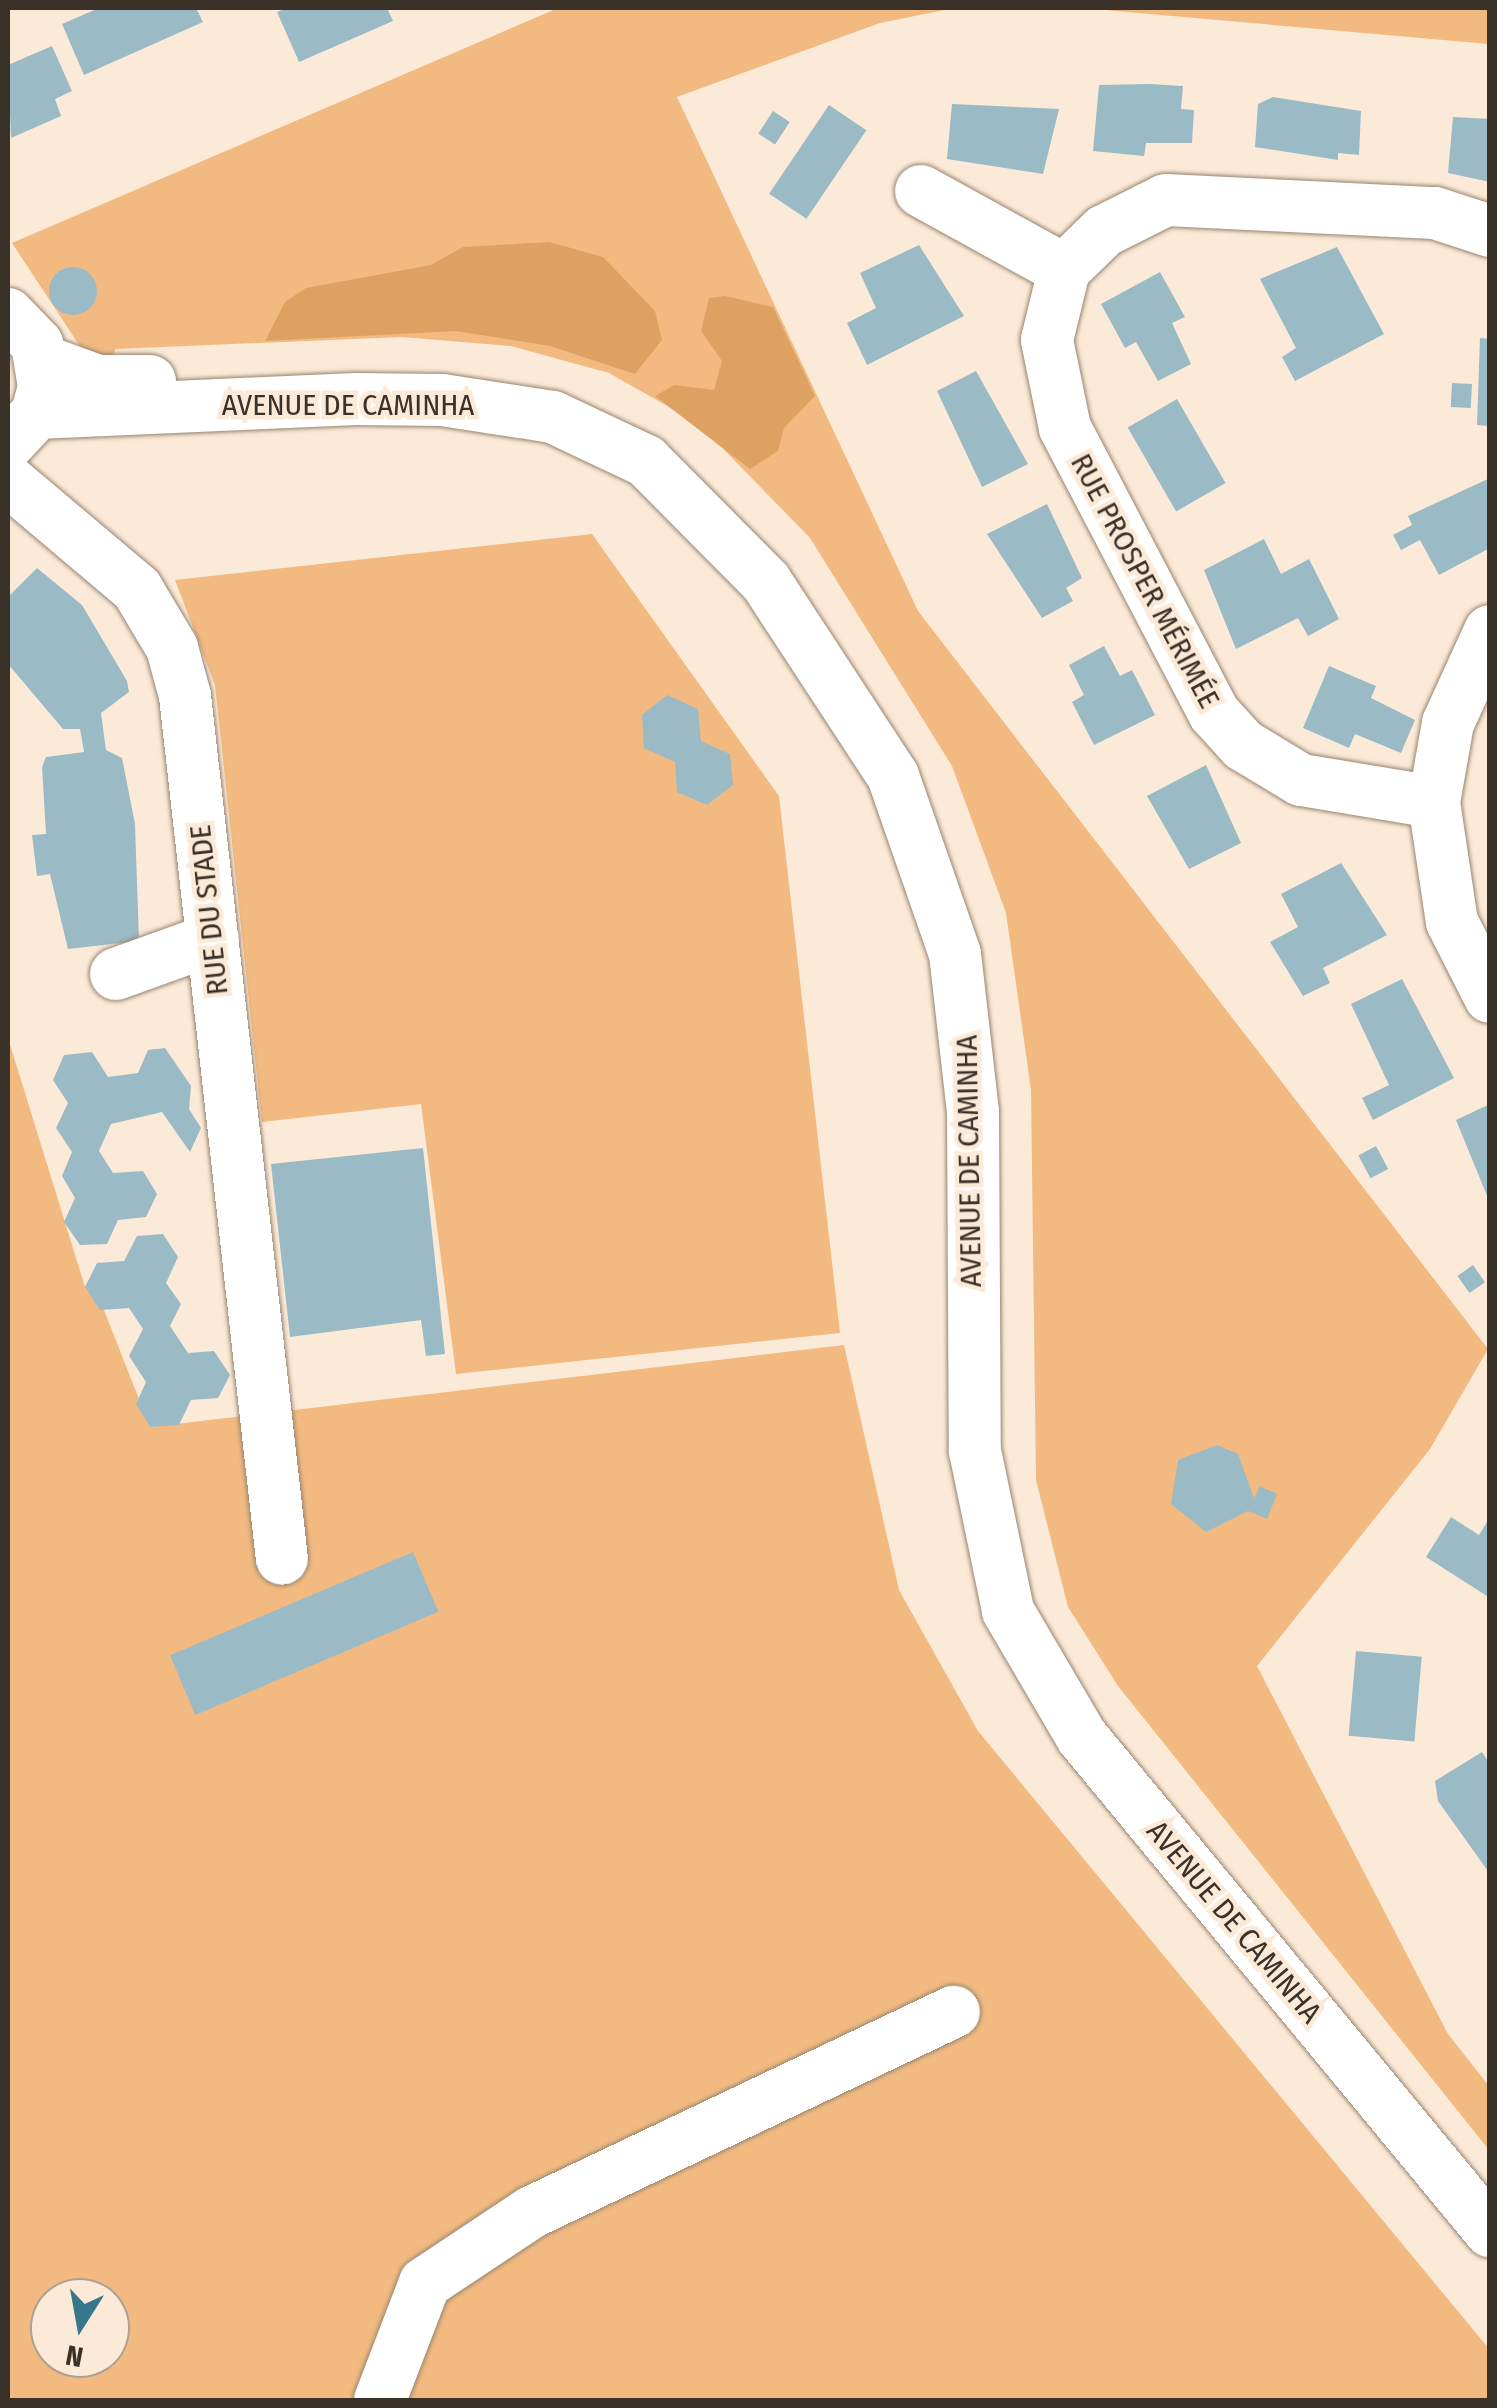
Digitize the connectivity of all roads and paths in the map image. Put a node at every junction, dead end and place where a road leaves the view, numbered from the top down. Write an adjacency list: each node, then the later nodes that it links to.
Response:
1 (921, 192): 3 (street)
2 (1490, 231): 3 (street)
3 (1064, 270): 9 (street, RUE PROSPER MÉRIMÉE)
4 (8, 314): 5 (street)
5 (43, 362): 6 (street); 15 (street, AVENUE DE CAMINHA)
6 (22, 428): 16 (street, AVENUE DE CAMINHA)
7 (8, 480): 10 (street, RUE DU STADE)
8 (1490, 630): 9 (street)
9 (1434, 802): 12 (street)
10 (212, 940): 11 (street); 13 (street, RUE DU STADE)
11 (116, 974)
12 (1490, 996)
13 (282, 1558)
14 (954, 2012): 17 (street)
15 (1490, 2186)
16 (1490, 2231)
17 (380, 2400)

